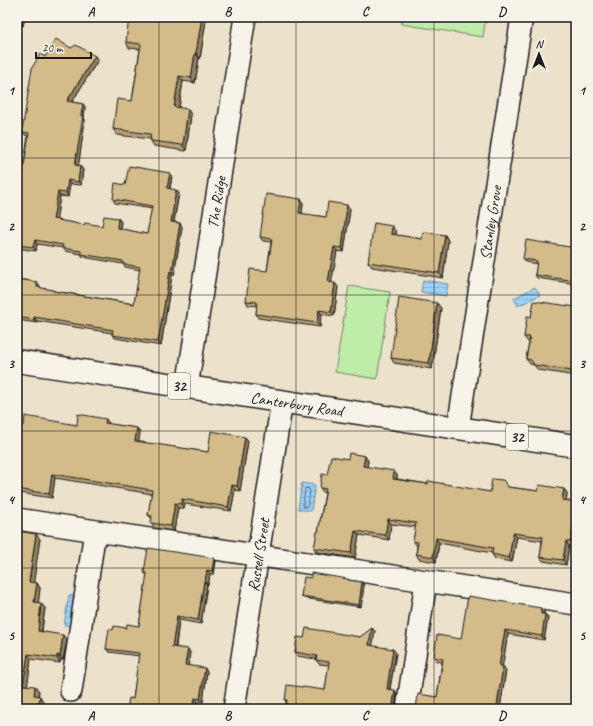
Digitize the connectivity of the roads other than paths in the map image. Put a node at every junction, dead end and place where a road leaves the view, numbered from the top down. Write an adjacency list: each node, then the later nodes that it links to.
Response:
1 (245, 17): 4 (street, The Ridge)
2 (522, 17): 6 (street, Stanley Grove)
3 (17, 361): 4 (main road, Canterbury Road / 32)
4 (187, 387): 5 (main road, Canterbury Road / 32)
5 (282, 401): 6 (main road, Canterbury Road / 32); 10 (street, Russell Street)
6 (458, 428): 7 (main road, Canterbury Road / 32)
7 (576, 446)
8 (17, 519): 9 (street)
9 (95, 530): 10 (street); 13 (street)
10 (258, 555): 11 (street); 14 (street, Russell Street)
11 (426, 581): 12 (street); 15 (street)
12 (576, 604)
13 (71, 691)
14 (234, 709)
15 (407, 709)

